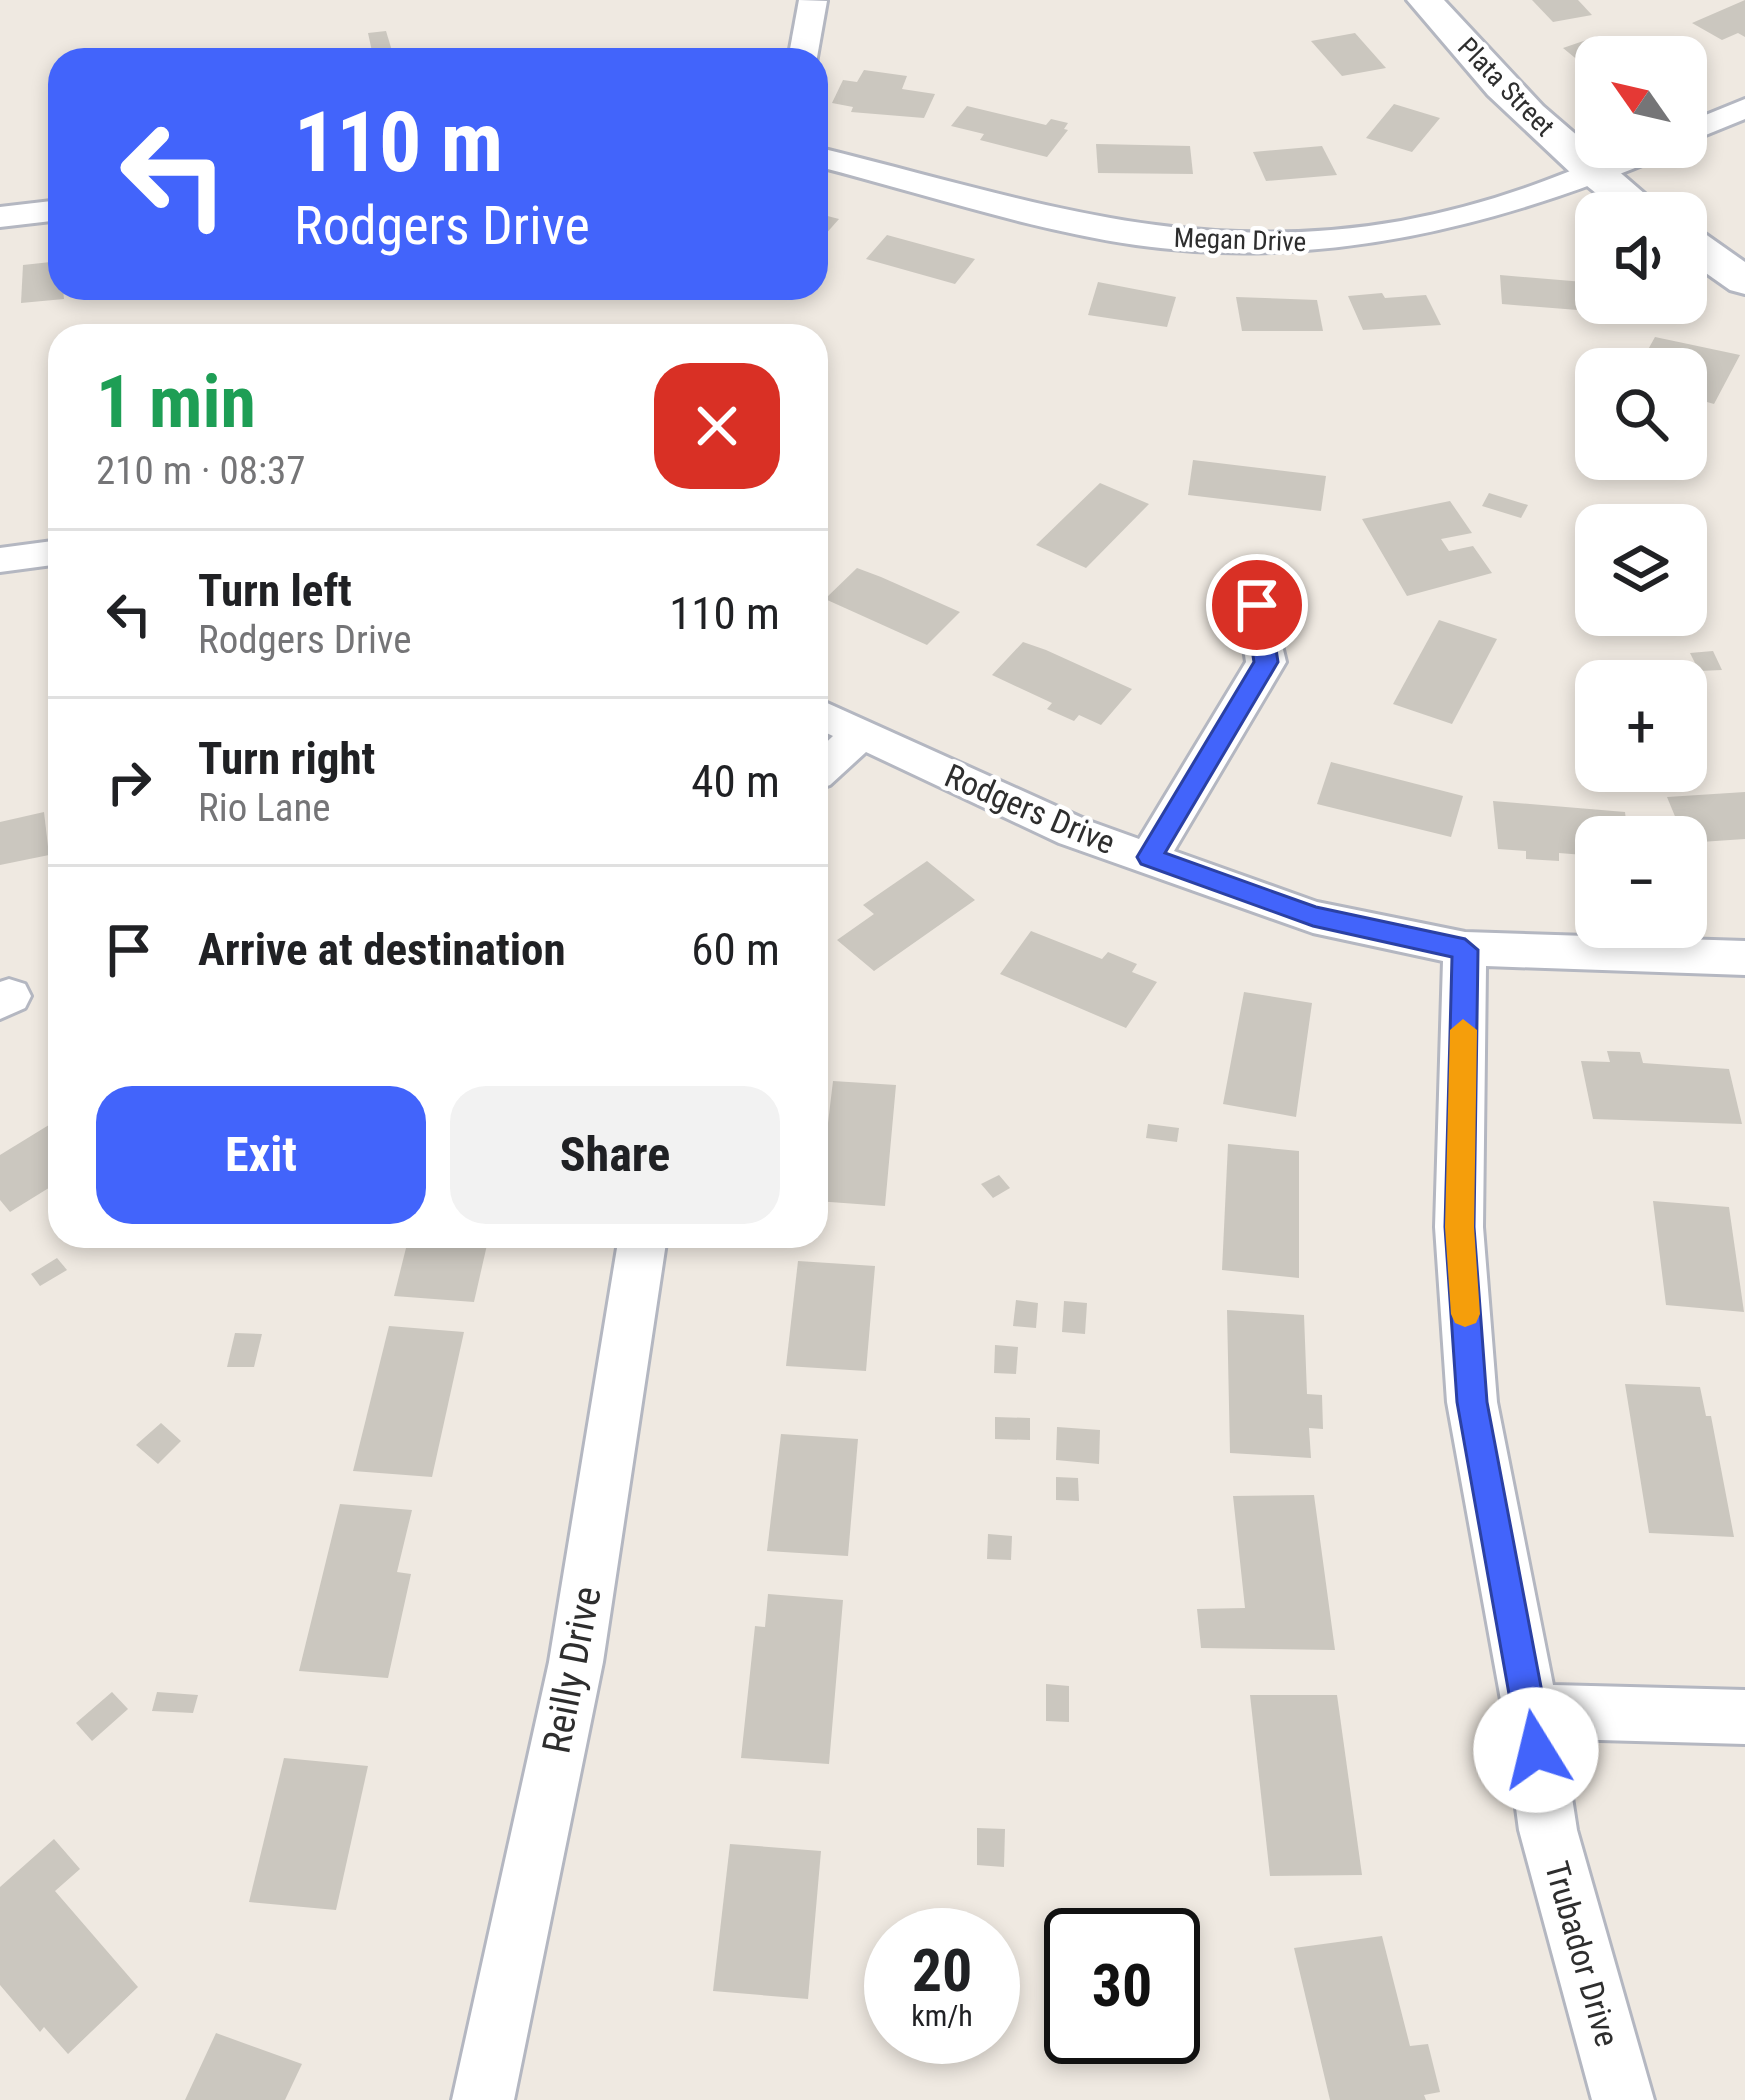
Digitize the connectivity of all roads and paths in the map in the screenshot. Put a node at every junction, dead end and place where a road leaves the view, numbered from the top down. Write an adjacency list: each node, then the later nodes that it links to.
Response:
1 (1425, 0): 8 (street, Plata Street)
2 (813, 1): 3 (street)
3 (805, 48)
4 (1745, 108): 5 (street)
5 (1707, 125)
6 (828, 160): 8 (street, Megan Drive)
7 (1612, 168): 8 (street, Megan Drive)
8 (1594, 176): 9 (street, Plata Street)
9 (1617, 192)
10 (48, 211): 11 (street)
11 (0, 217)
12 (1707, 255): 13 (street)
13 (1745, 281)
14 (48, 554): 15 (street)
15 (0, 560)
16 (1257, 605): 20 (street)
17 (828, 718): 18 (street, Rodgers Drive)
18 (861, 734): 19 (street); 20 (street, Rodgers Drive)
19 (828, 765)
20 (1150, 857): 21 (street, Rodgers Drive)
21 (1465, 950): 22 (street, Rodgers Drive); 24 (street, Trubador Drive)
22 (1745, 958)
23 (641, 1248): 26 (street, Reilly Drive)
24 (1531, 1711): 25 (street); 27 (street, Trubador Drive)
25 (1745, 1717)
26 (483, 2100)
27 (1623, 2100)

